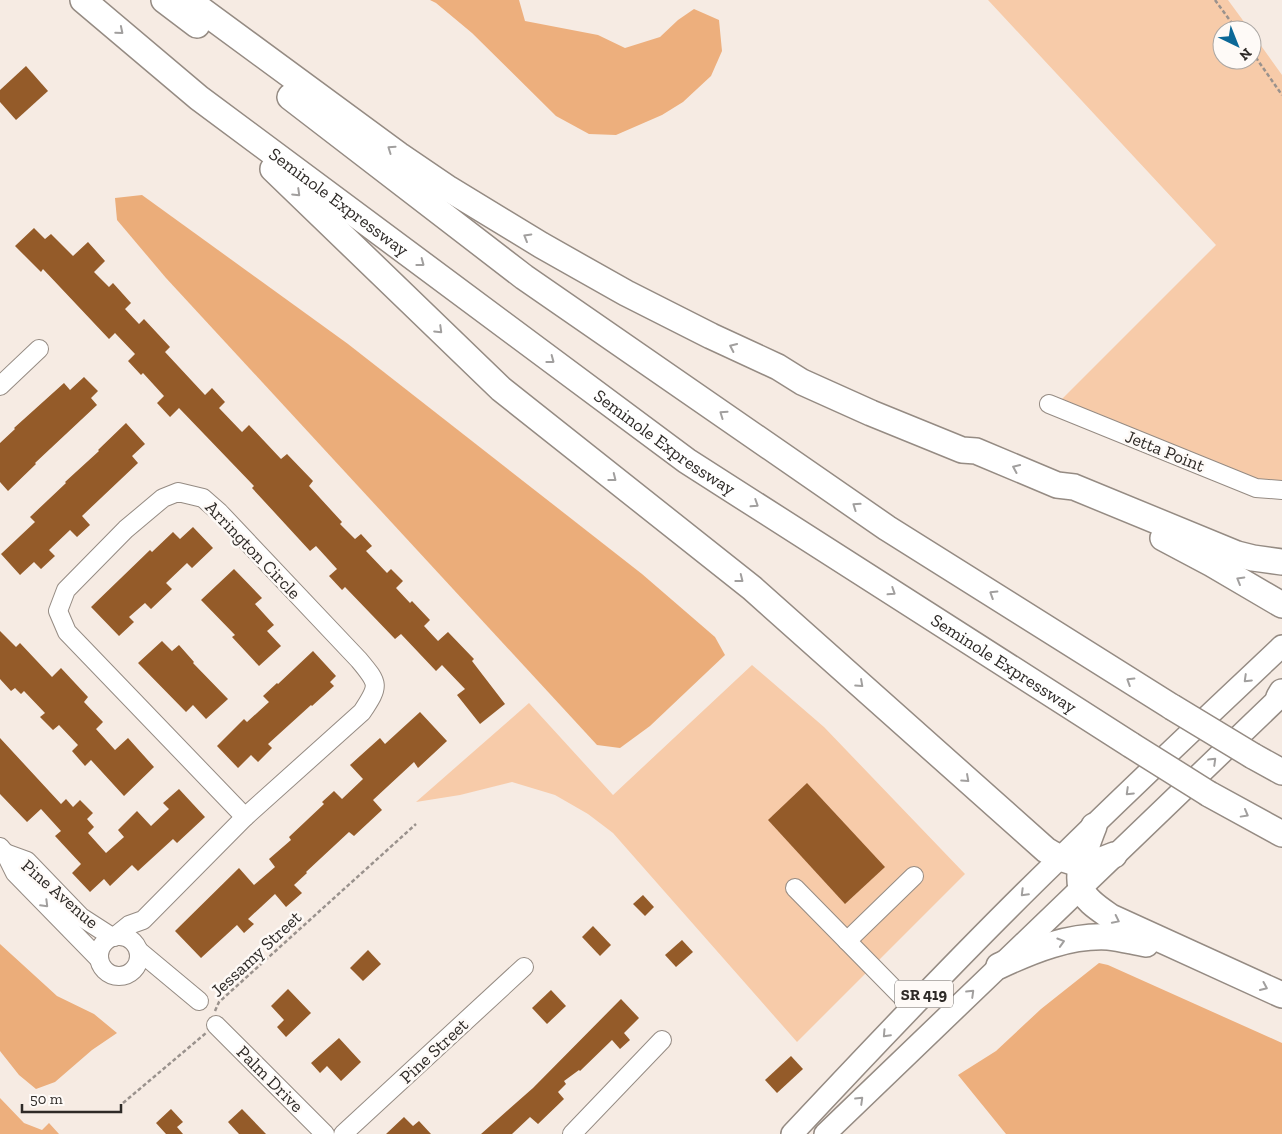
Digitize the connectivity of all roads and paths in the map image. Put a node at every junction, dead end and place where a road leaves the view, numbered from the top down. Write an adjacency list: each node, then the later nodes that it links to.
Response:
1 (82, 0): 8 (highway, Seminole Expressway, one-way to 8)
2 (164, 0): 18 (highway, one-way to 2, bridge)
3 (188, 0): 12 (highway, one-way to 3)
4 (1215, 0): 5 (path)
5 (1230, 20)
6 (1262, 66): 7 (path)
7 (1282, 95)
8 (199, 98): 22 (highway, Seminole Expressway, one-way to 22, bridge); 25 (highway, one-way to 25)
9 (39, 349): 10 (street)
10 (0, 386)
11 (1049, 404): 13 (street, Jetta Point)
12 (1056, 485): 14 (highway); 15 (highway, one-way to 12)
13 (1282, 490)
14 (1282, 562)
15 (1282, 605)
16 (1282, 646): 21 (main road, one-way to 21)
17 (1281, 694): 24 (main road, one-way to 17)
18 (1282, 772)
19 (245, 817): 19 (street, Arrington Circle); 28 (street, Arrington Circle)
20 (416, 824): 39 (path, Jessamy Street)
21 (1094, 826): 25 (highway)
22 (1282, 834)
23 (3, 850): 29 (street, Pine Avenue); 33 (street, Pine Avenue, one-way to 33)
24 (1114, 855): 25 (highway)
25 (1074, 870): 32 (highway, one-way to 32); 34 (main road, SR 419); 38 (main road, SR 419, one-way to 38)
26 (914, 876): 30 (street)
27 (795, 888): 30 (street)
28 (143, 920): 29 (street, Arrington Circle); 31 (street)
29 (113, 937): 31 (street, Pine Avenue); 33 (street, Pine Avenue)
30 (848, 941): 38 (street)
31 (138, 949): 33 (street, Pine Avenue); 37 (street, Pine Avenue)
32 (1187, 952): 34 (highway, one-way to 32); 36 (highway, one-way to 36)
33 (99, 959)
34 (999, 966): 46 (main road, SR 419, one-way to 34)
35 (524, 967): 43 (street, Pine Street)
36 (1282, 995)
37 (198, 1001)
38 (912, 1007): 45 (main road, SR 419, one-way to 45)
39 (216, 1025): 41 (path, Jessamy Street); 42 (street, Palm Drive)
40 (662, 1040): 44 (street)
41 (122, 1103)
42 (325, 1134)
43 (343, 1134)
44 (572, 1134)
45 (792, 1134)
46 (825, 1134)

